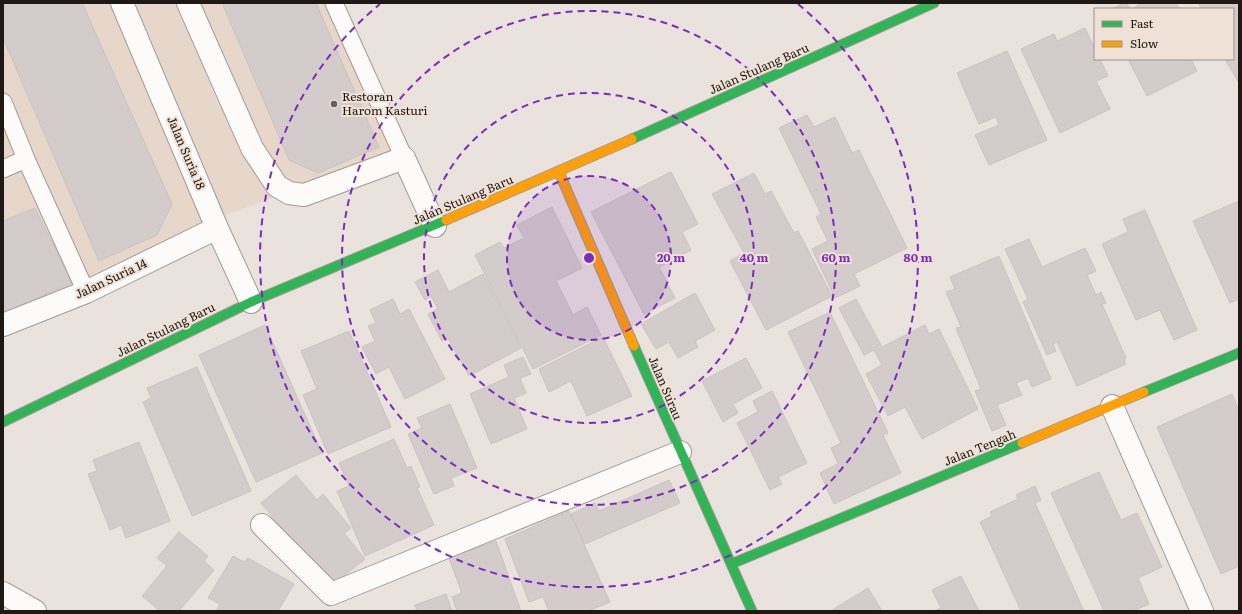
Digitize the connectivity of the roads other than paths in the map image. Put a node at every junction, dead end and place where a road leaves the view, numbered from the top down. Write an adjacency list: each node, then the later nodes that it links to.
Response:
1 (122, 3): 11 (street, Jalan Suria 18)
2 (188, 3): 6 (street)
3 (334, 3): 6 (lane)
4 (934, 3): 9 (street, Jalan Stulang Baru)
5 (3, 102): 7 (lane)
6 (404, 158): 10 (street)
7 (26, 159): 8 (lane); 12 (lane)
8 (3, 168)
9 (559, 172): 10 (street, Jalan Stulang Baru); 18 (street, Jalan Surau)
10 (435, 226): 13 (street, Jalan Stulang Baru)
11 (218, 228): 12 (street, Jalan Suria 14); 13 (street, Jalan Suria 18)
12 (86, 292): 14 (street, Jalan Suria 14)
13 (251, 302): 17 (street, Jalan Stulang Baru)
14 (3, 325)
15 (1239, 353): 16 (street, Jalan Tengah)
16 (1112, 406): 20 (street, Jalan Tengah); 24 (street)
17 (3, 422)
18 (680, 452): 19 (street); 20 (street, Jalan Surau)
19 (262, 525)
20 (731, 564): 23 (street, Jalan Surau)
21 (3, 593): 22 (street)
22 (35, 611)
23 (752, 611)
24 (1202, 611)

